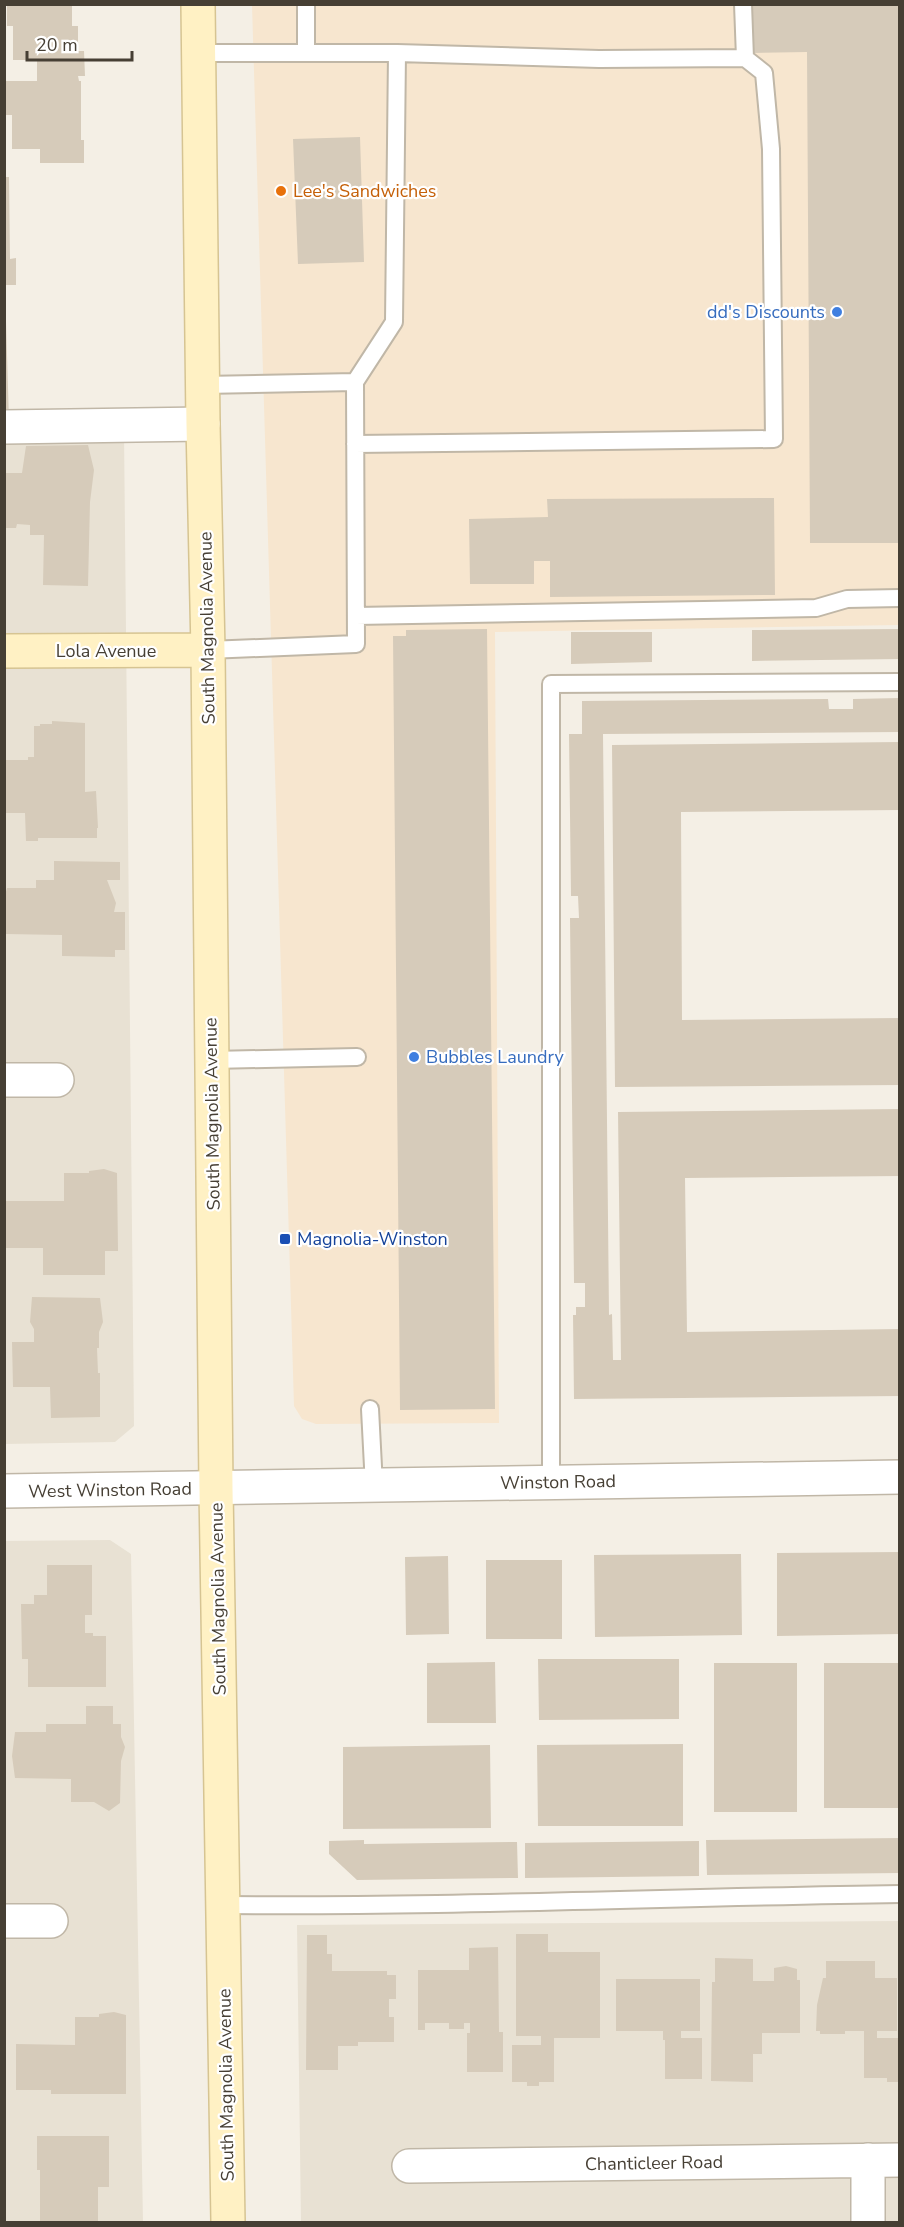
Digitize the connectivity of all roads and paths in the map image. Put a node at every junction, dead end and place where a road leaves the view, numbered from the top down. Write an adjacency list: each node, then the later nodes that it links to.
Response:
1 (198, 4): 4 (main road, South Magnolia Avenue)
2 (306, 4): 5 (lane)
3 (743, 4): 7 (lane)
4 (199, 52): 5 (lane); 9 (main road, South Magnolia Avenue)
5 (306, 52): 6 (lane)
6 (397, 52): 7 (lane); 8 (lane)
7 (745, 58): 12 (lane)
8 (355, 382): 9 (lane); 12 (lane)
9 (202, 385): 10 (main road, South Magnolia Avenue)
10 (203, 424): 11 (street); 15 (main road, South Magnolia Avenue)
11 (4, 427)
12 (355, 444): 14 (lane)
13 (900, 598): 14 (lane)
14 (356, 616): 15 (lane)
15 (208, 650): 16 (main road, Lola Avenue); 19 (main road, South Magnolia Avenue)
16 (4, 651)
17 (900, 682): 24 (lane)
18 (357, 1057): 19 (lane)
19 (212, 1060): 26 (main road, South Magnolia Avenue)
20 (4, 1080): 21 (street)
21 (57, 1080)
22 (370, 1409): 25 (lane)
23 (900, 1477): 24 (street, Winston Road)
24 (551, 1482): 25 (street, Winston Road)
25 (374, 1486): 26 (street, Winston Road)
26 (216, 1489): 27 (street, West Winston Road); 29 (main road, South Magnolia Avenue)
27 (4, 1491)
28 (900, 1894): 29 (lane)
29 (224, 1905): 34 (main road, South Magnolia Avenue)
30 (51, 1921): 31 (street)
31 (4, 1922)
32 (884, 2160): 33 (street, Chanticleer Road); 35 (street)
33 (409, 2166)
34 (228, 2223)
35 (868, 2223)

